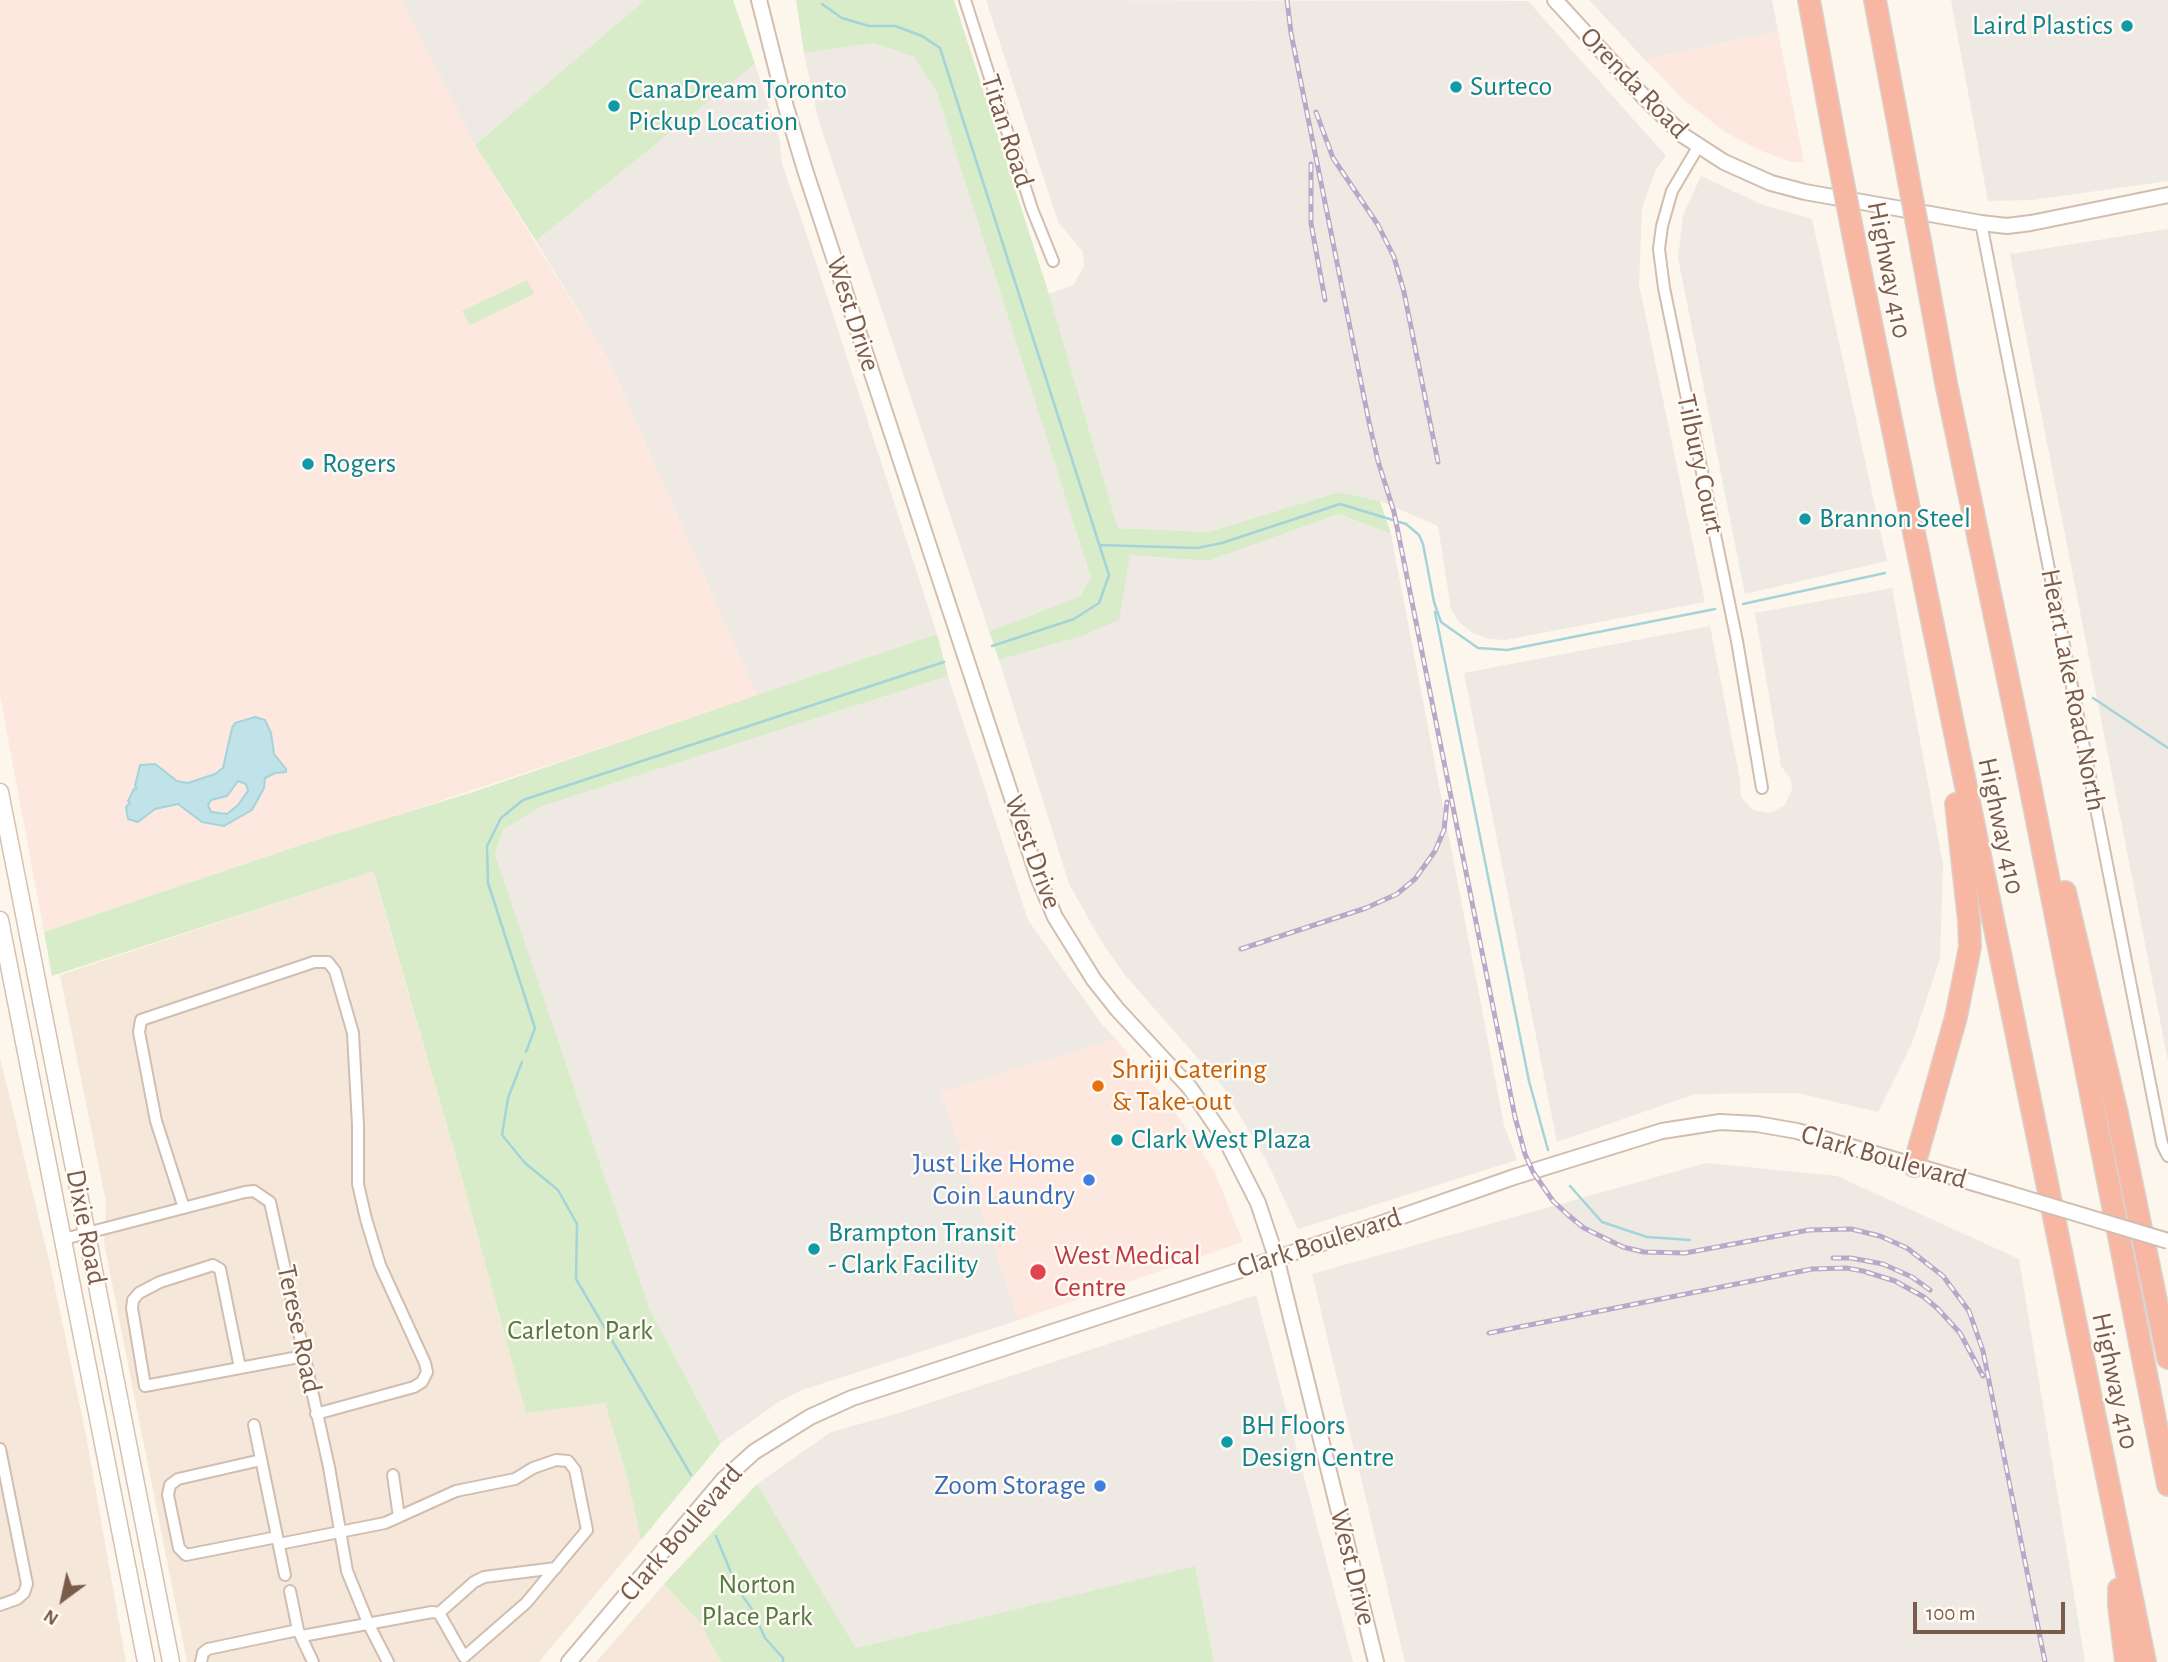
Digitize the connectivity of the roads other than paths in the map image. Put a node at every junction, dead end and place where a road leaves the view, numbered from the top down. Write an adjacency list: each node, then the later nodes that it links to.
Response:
1 (965, 0): 9 (street, Titan Road)
2 (1555, 0): 6 (street, Orenda Road)
3 (1809, 0): 10 (highway, Highway 410, bridge)
4 (1875, 0): 11 (highway, Highway 410, bridge)
5 (760, 1): 21 (street, West Drive)
6 (1698, 147): 8 (street, Orenda Road); 12 (street, Tilbury Court)
7 (2168, 195): 8 (street, Orenda Road)
8 (1981, 223): 15 (street, Heart Lake Road North)
9 (1054, 261)
10 (1952, 725): 16 (highway); 36 (highway, Highway 410)
11 (2026, 765): 23 (highway); 27 (highway, Highway 410)
12 (1762, 788)
13 (0, 792): 18 (main road, Dixie Road)
14 (0, 920): 19 (main road, Dixie Road)
15 (2168, 1156)
16 (1914, 1166): 20 (street, Clark Boulevard, bridge); 21 (street, Clark Boulevard)
17 (184, 1209): 18 (street, Terese Road); 22 (street, Terese Road); 25 (street)
18 (88, 1233): 19 (street, Terese Road); 46 (main road, Dixie Road)
19 (64, 1239): 45 (main road, Dixie Road)
20 (2168, 1241)
21 (1276, 1257): 50 (street, Clark Boulevard); 51 (street, West Drive)
22 (304, 1356): 24 (street); 25 (street, Terese Road)
23 (2168, 1358)
24 (240, 1368): 24 (street)
25 (316, 1414): 34 (street, Terese Road)
26 (254, 1425): 29 (street)
27 (2159, 1436): 30 (highway); 32 (highway, Highway 410)
28 (0, 1449): 40 (street)
29 (261, 1460): 35 (street); 35 (street)
30 (2168, 1460)
31 (393, 1475): 33 (street)
32 (2168, 1485)
33 (399, 1517): 34 (street); 37 (street)
34 (340, 1532): 35 (street); 42 (street, Terese Road)
35 (278, 1541): 38 (street)
36 (2120, 1545): 52 (highway); 53 (highway, Highway 410)
37 (555, 1568): 41 (street); 44 (street)
38 (285, 1575)
39 (290, 1591): 43 (street)
40 (0, 1605)
41 (439, 1613): 42 (street); 44 (street)
42 (369, 1625): 43 (street); 49 (street, Terese Road)
43 (300, 1633): 47 (street); 48 (street)
44 (465, 1659)
45 (146, 1662)
46 (171, 1662)
47 (201, 1662)
48 (313, 1662)
49 (388, 1662)
50 (569, 1662)
51 (1376, 1662)
52 (2126, 1662)
53 (2145, 1662)

